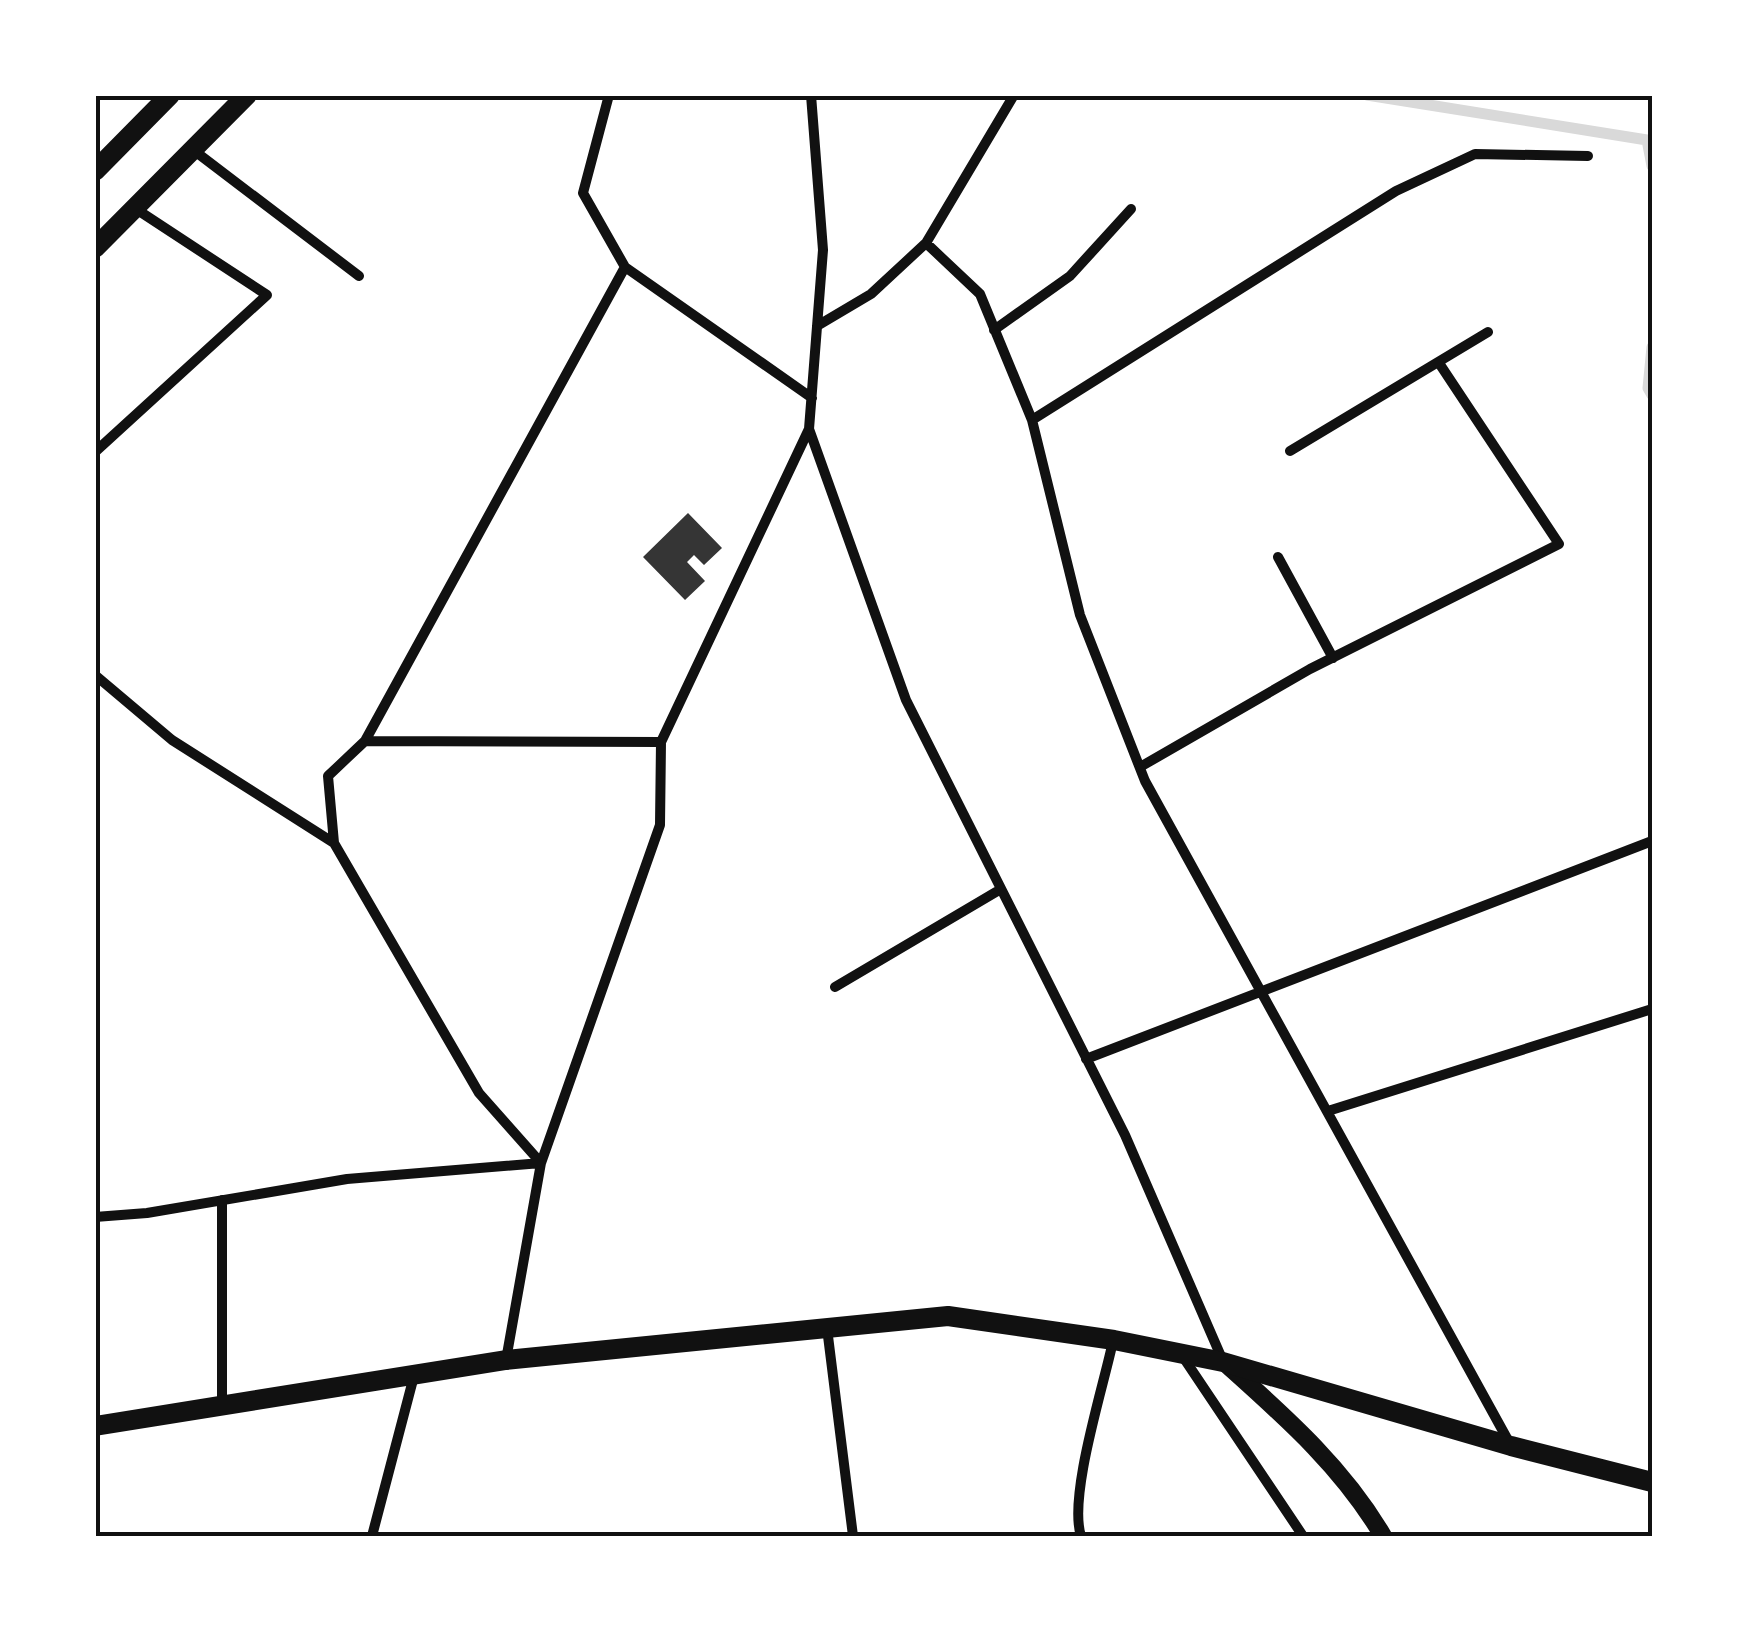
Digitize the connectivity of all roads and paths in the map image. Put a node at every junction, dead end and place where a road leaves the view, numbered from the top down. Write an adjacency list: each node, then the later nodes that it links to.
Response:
1 (170, 95): 8 (main road)
2 (247, 95): 6 (main road)
3 (609, 95): 13 (street)
4 (811, 95): 15 (street)
5 (1014, 95): 11 (street)
6 (191, 148): 9 (main road); 14 (street)
7 (1588, 156): 20 (street)
8 (95, 171)
9 (136, 209): 12 (main road); 23 (street)
10 (1130, 209): 16 (street)
11 (926, 244): 15 (street); 16 (street)
12 (95, 248)
13 (625, 266): 19 (street); 27 (street)
14 (359, 276)
15 (816, 326): 19 (street)
16 (994, 330): 20 (street)
17 (1488, 332): 18 (street)
18 (1439, 363): 22 (street); 25 (street)
19 (812, 398): 21 (street)
20 (1032, 420): 29 (street)
21 (809, 429): 28 (street); 32 (street)
22 (1290, 451)
23 (95, 452)
24 (1278, 556): 25 (street)
25 (1333, 658): 29 (street)
26 (95, 674): 31 (street)
27 (365, 742): 28 (street); 31 (street)
28 (661, 742): 38 (street)
29 (1140, 767): 34 (street)
30 (1652, 841): 34 (street)
31 (334, 843): 38 (street)
32 (1002, 889): 33 (street); 36 (street)
33 (836, 986)
34 (1261, 989): 36 (street); 37 (street)
35 (1652, 1008): 37 (street)
36 (1086, 1058): 45 (street)
37 (1328, 1111): 49 (street)
38 (541, 1163): 39 (street); 44 (street)
39 (222, 1200): 40 (street); 47 (street)
40 (95, 1217)
41 (826, 1327): 42 (main road); 44 (main road); 52 (street)
42 (1114, 1340): 43 (main road); 53 (street)
43 (1180, 1353): 45 (main road); 54 (street)
44 (506, 1360): 46 (main road)
45 (1224, 1362): 49 (main road); 55 (street)
46 (414, 1376): 47 (main road); 51 (street)
47 (222, 1406): 48 (main road)
48 (95, 1426)
49 (1511, 1446): 50 (main road)
50 (1652, 1482)
51 (372, 1536)
52 (853, 1536)
53 (1082, 1536)
54 (1303, 1536)
55 (1383, 1536)

